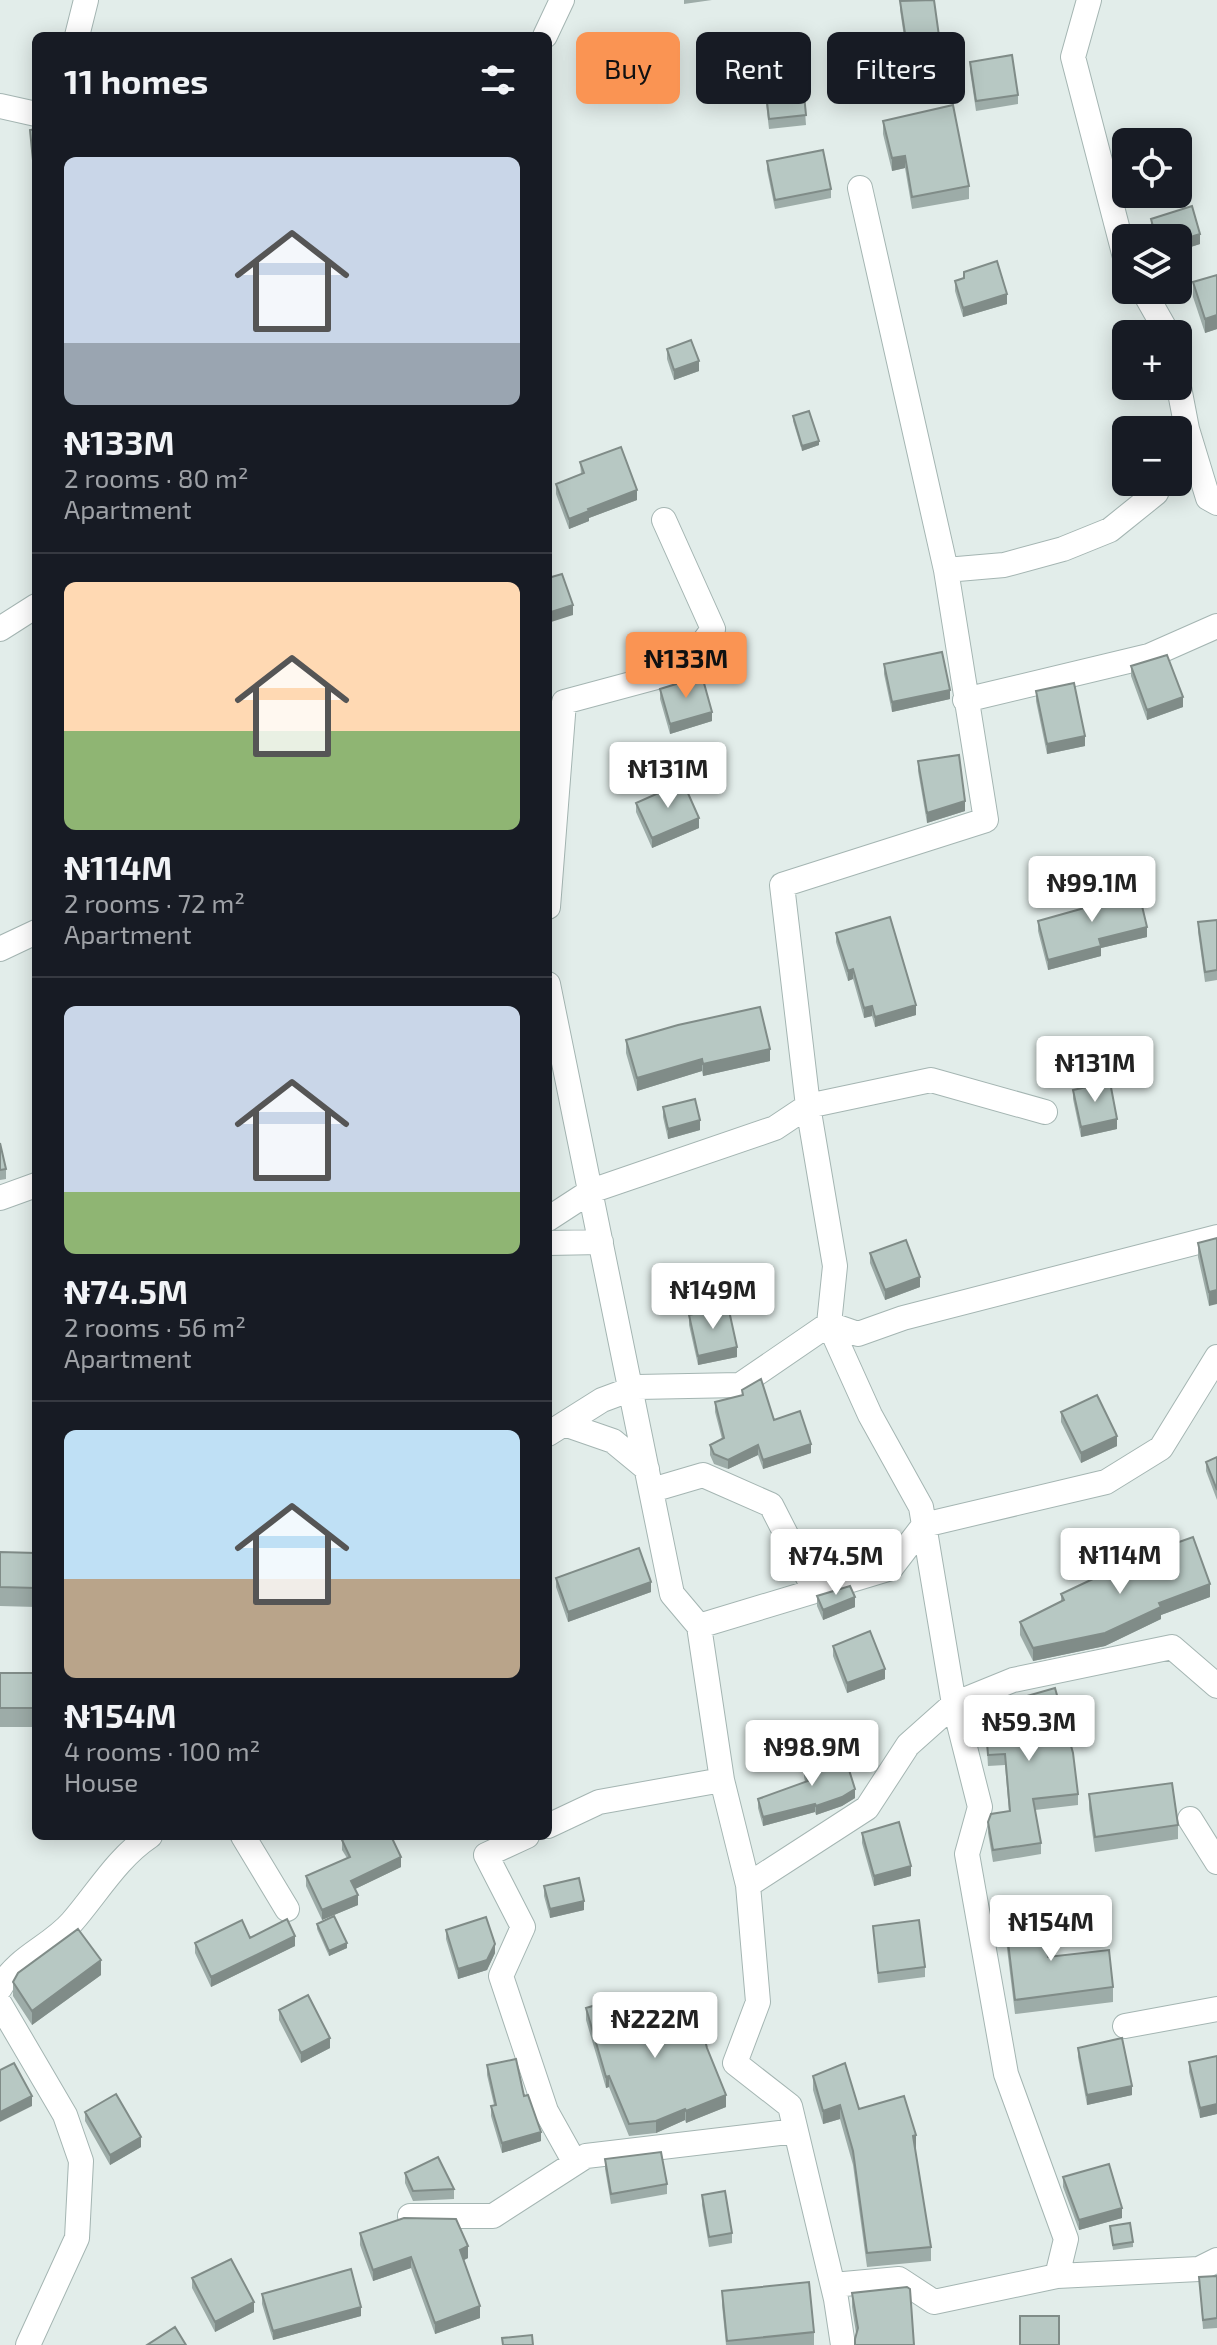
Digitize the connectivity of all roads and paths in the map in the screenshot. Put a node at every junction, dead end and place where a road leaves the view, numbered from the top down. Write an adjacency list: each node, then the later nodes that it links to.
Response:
1 (86, 0): 4 (street)
2 (562, 0): 5 (street)
3 (1089, 0): 9 (street)
4 (78, 32)
5 (547, 32)
6 (0, 106): 7 (street)
7 (32, 111)
8 (860, 188): 14 (street)
9 (1116, 224)
10 (1192, 460): 12 (street)
11 (1152, 496): 14 (street)
12 (1217, 503)
13 (664, 520): 19 (street)
14 (946, 570): 18 (street)
15 (32, 609): 17 (street)
16 (1217, 626): 18 (street)
17 (0, 629)
18 (965, 700): 23 (street)
19 (552, 856)
20 (32, 934): 21 (street)
21 (0, 949)
22 (552, 1003): 26 (street)
23 (808, 1106): 24 (street); 26 (street); 32 (street)
24 (1045, 1112)
25 (32, 1186): 27 (street)
26 (591, 1191): 28 (street); 30 (street)
27 (0, 1198)
28 (552, 1216)
29 (1217, 1237): 32 (street)
30 (601, 1242): 31 (street); 34 (street)
31 (552, 1243)
32 (829, 1324): 34 (street); 39 (street)
33 (1217, 1357): 36 (street)
34 (631, 1390): 37 (street); 38 (street)
35 (1217, 1393): 36 (street)
36 (1190, 1401): 39 (street)
37 (556, 1429): 38 (street)
38 (650, 1480): 40 (street); 41 (street)
39 (924, 1525): 40 (street); 43 (street)
40 (815, 1591): 41 (street)
41 (699, 1626): 44 (street)
42 (1217, 1686): 43 (street)
43 (954, 1704): 51 (street); 61 (street)
44 (722, 1780): 46 (street); 51 (street)
45 (1190, 1819): 50 (street)
46 (552, 1824)
47 (144, 1840): 53 (street)
48 (245, 1840): 52 (street)
49 (518, 1840): 58 (street)
50 (1217, 1862)
51 (748, 1885): 57 (street)
52 (287, 1909)
53 (0, 1988)
54 (0, 2004): 63 (street)
55 (1217, 2009): 56 (street)
56 (1125, 2026)
57 (796, 2131): 58 (street); 62 (street)
58 (575, 2163): 59 (street)
59 (410, 2216)
60 (1217, 2260): 61 (street)
61 (1057, 2276): 62 (street)
62 (833, 2285): 64 (street)
63 (28, 2345)
64 (843, 2345)

